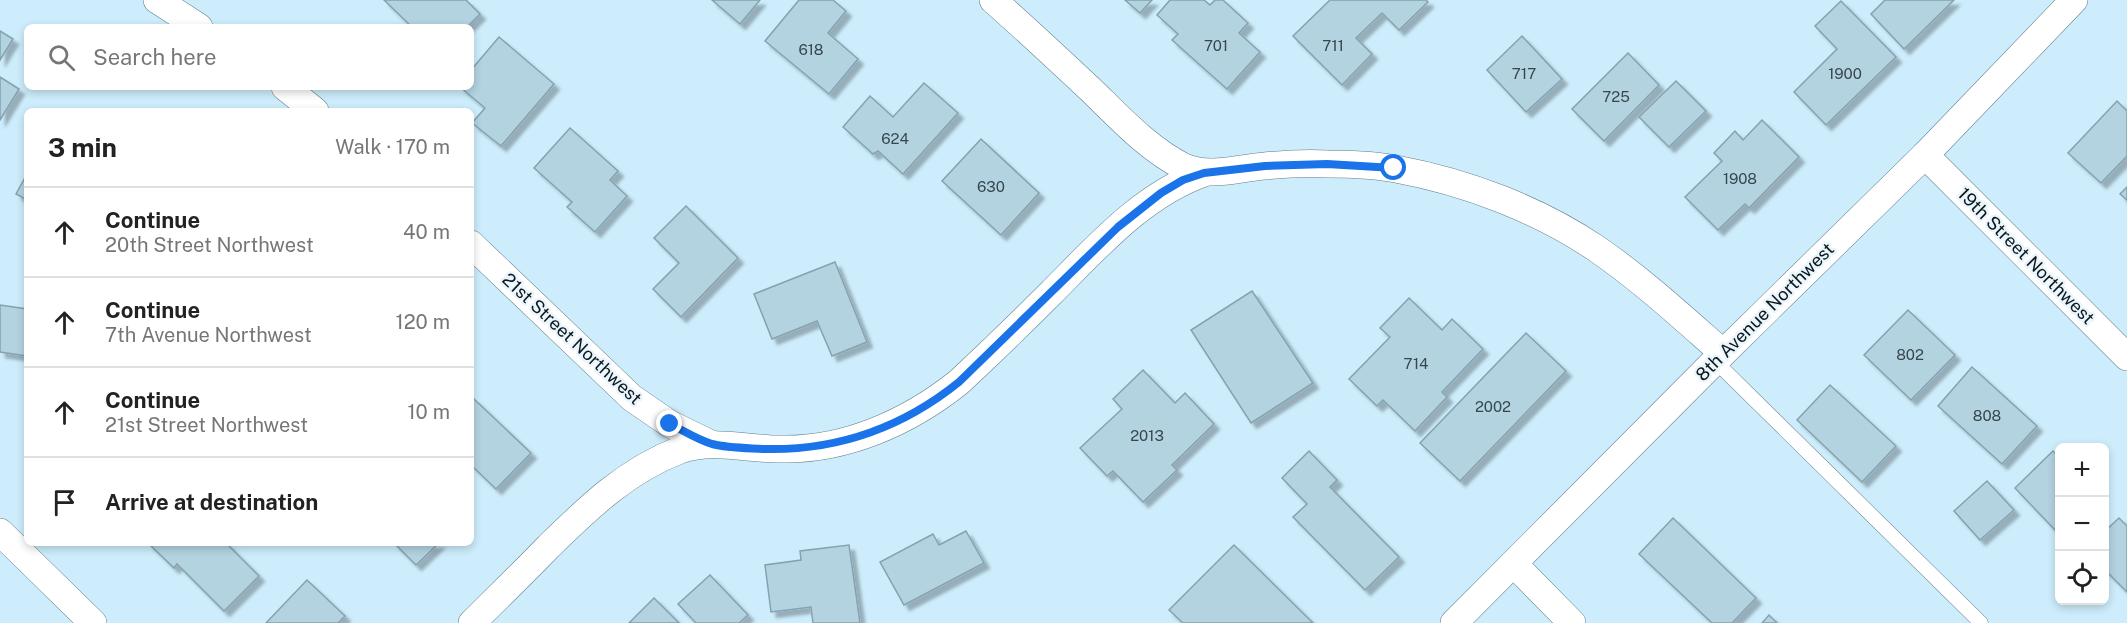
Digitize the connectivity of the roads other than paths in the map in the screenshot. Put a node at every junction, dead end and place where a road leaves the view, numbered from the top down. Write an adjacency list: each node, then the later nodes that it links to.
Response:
1 (157, 0): 4 (street)
2 (993, 0): 8 (street)
3 (2074, 0): 7 (street, 8th Avenue Northwest)
4 (194, 24)
5 (289, 90): 6 (street)
6 (311, 108)
7 (1924, 154): 10 (street, 8th Avenue Northwest); 11 (street, 19th Street Northwest)
8 (1204, 173): 10 (street); 12 (street)
9 (474, 247): 12 (street, 21st Street Northwest)
10 (1719, 357): 14 (street, 8th Avenue Northwest); 19 (lane)
11 (2127, 357)
12 (711, 444): 16 (street)
13 (0, 532): 15 (street)
14 (1514, 564): 17 (street, 8th Avenue Northwest); 18 (street)
15 (93, 623)
16 (472, 623)
17 (1454, 623)
18 (1572, 623)
19 (1982, 623)

